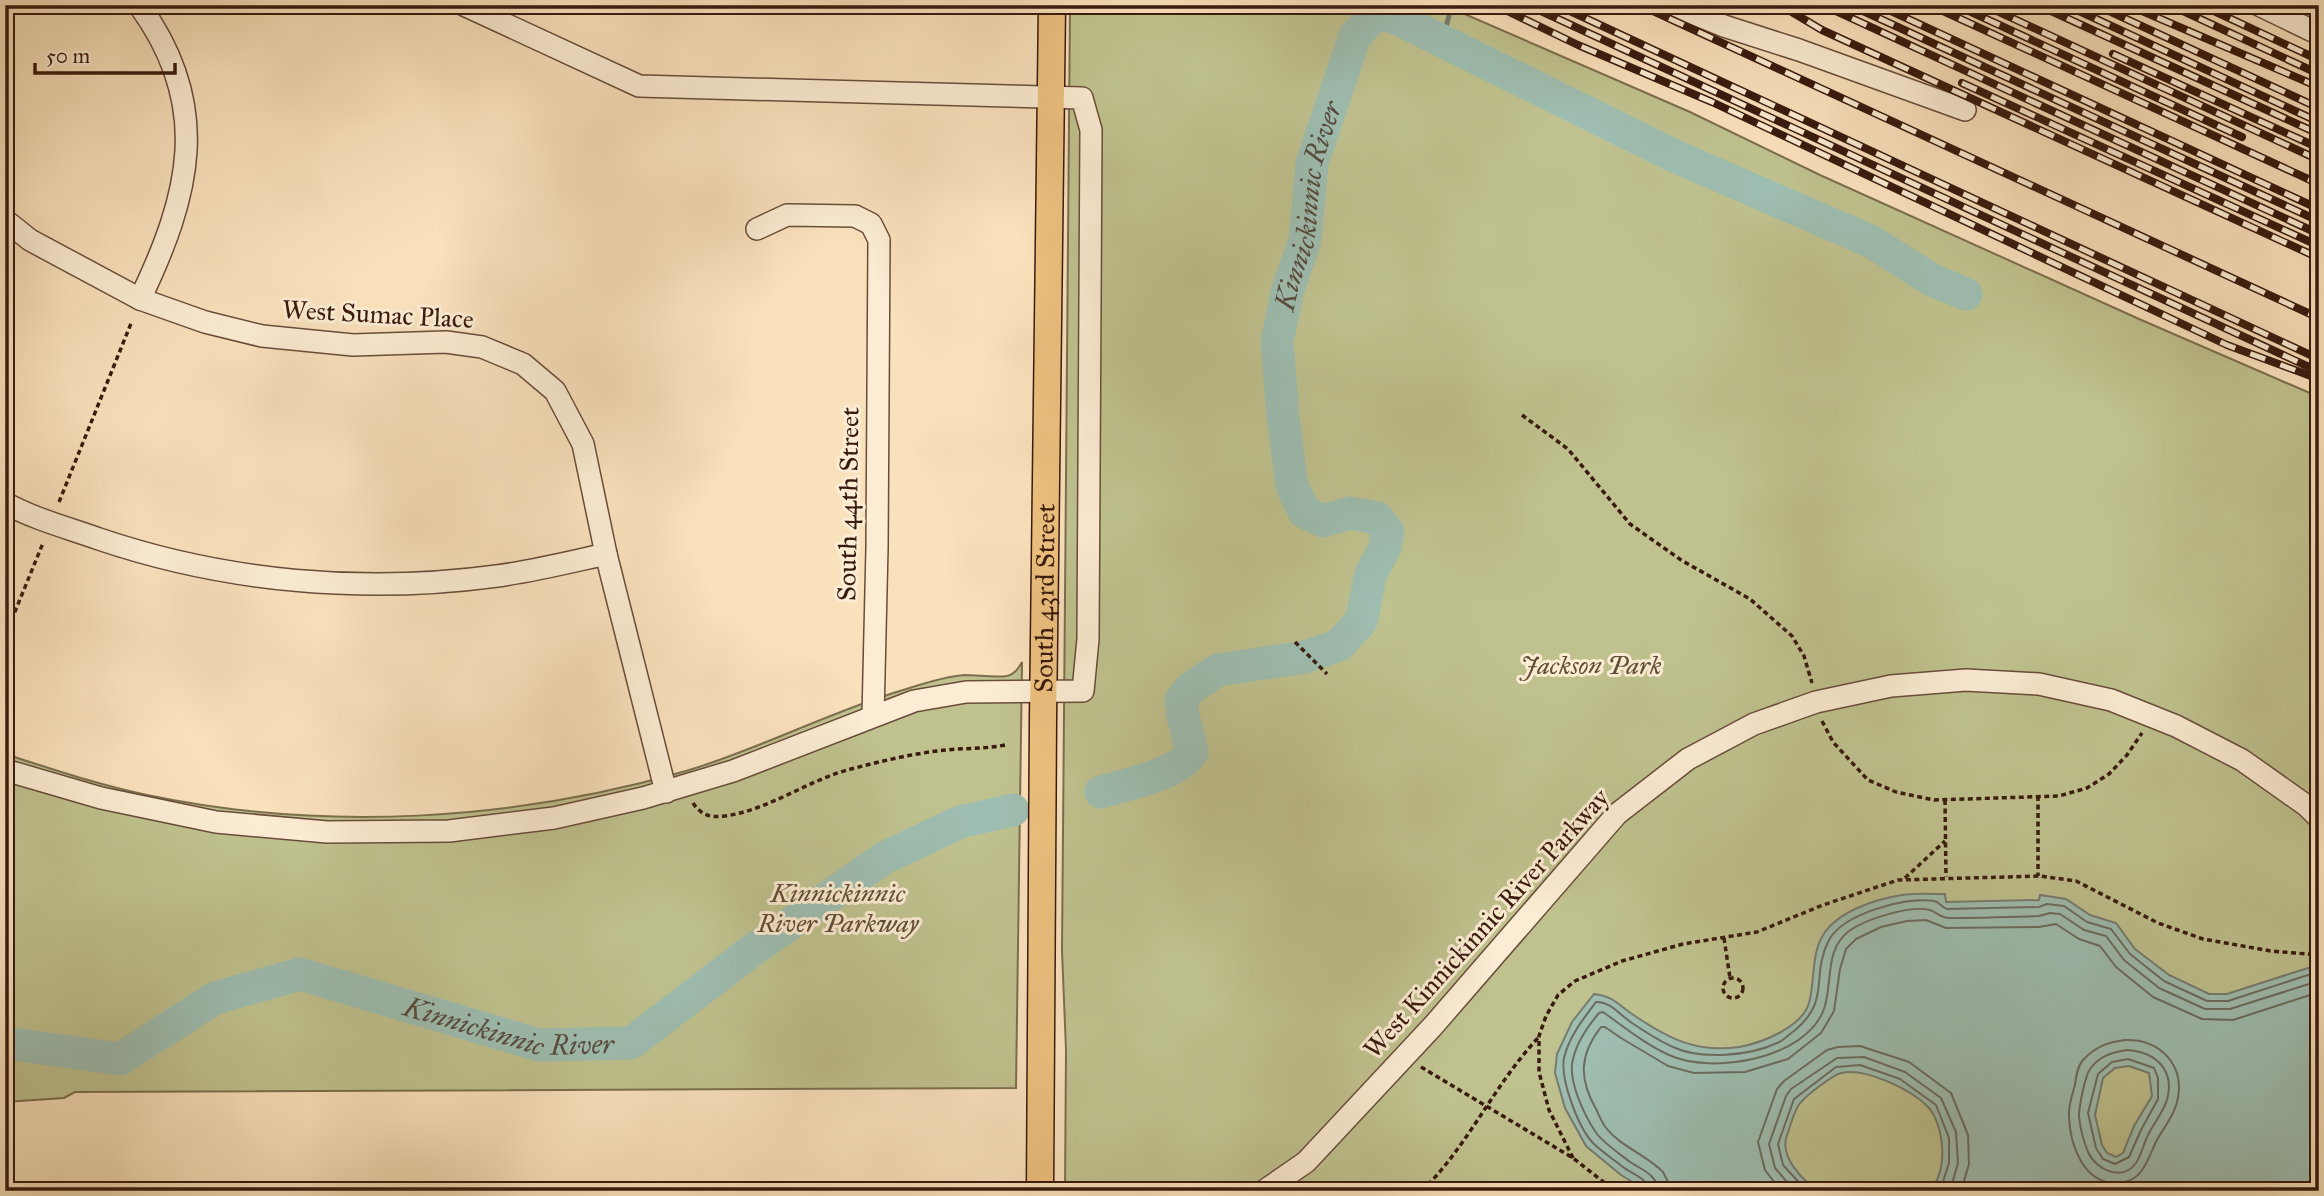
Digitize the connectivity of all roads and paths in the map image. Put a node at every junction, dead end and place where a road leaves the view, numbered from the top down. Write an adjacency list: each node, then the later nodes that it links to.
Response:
1 (139, 5): 11 (street)
2 (464, 5): 7 (street)
3 (1052, 5): 7 (main road, South 43rd Street)
4 (1672, 5): 8 (street)
5 (2259, 5): 6 (street)
6 (2319, 34)
7 (1051, 96): 21 (main road, South 43rd Street); 21 (street)
8 (1965, 110)
9 (5, 220): 11 (street, West Sumac Place)
10 (757, 229): 23 (street, South 44th Street)
11 (140, 299): 17 (street, West Sumac Place)
12 (132, 321): 14 (path)
13 (1522, 415): 22 (path)
14 (59, 502)
15 (5, 503): 17 (street)
16 (43, 543): 18 (path)
17 (606, 554): 27 (street, West Sumac Place)
18 (5, 636)
19 (1295, 642): 20 (path)
20 (1327, 674)
21 (1043, 691): 23 (street); 43 (main road, South 43rd Street)
22 (1816, 702): 24 (street, West Kinnickinnic River Parkway); 29 (path); 40 (street, West Kinnickinnic River Parkway)
23 (873, 716): 27 (street)
24 (2151, 716): 28 (path); 31 (street, West Kinnickinnic River Parkway)
25 (1005, 746): 30 (path)
26 (5, 770): 27 (street)
27 (666, 792)
28 (2038, 796): 29 (path); 33 (path)
29 (1945, 800): 32 (path)
30 (691, 802)
31 (2319, 817)
32 (1945, 841): 34 (path); 35 (path)
33 (2038, 876): 34 (path); 37 (path)
34 (1946, 877): 35 (path)
35 (1903, 880): 36 (path)
36 (1724, 938): 38 (path); 39 (path)
37 (2319, 955)
38 (1730, 978): 38 (path)
39 (1539, 1036): 41 (path); 42 (path)
40 (1404, 1056): 41 (path); 44 (street, West Kinnickinnic River Parkway)
41 (1486, 1107): 42 (path); 45 (path)
42 (1573, 1158): 46 (path)
43 (1040, 1191)
44 (1264, 1191)
45 (1422, 1191)
46 (1615, 1191)

